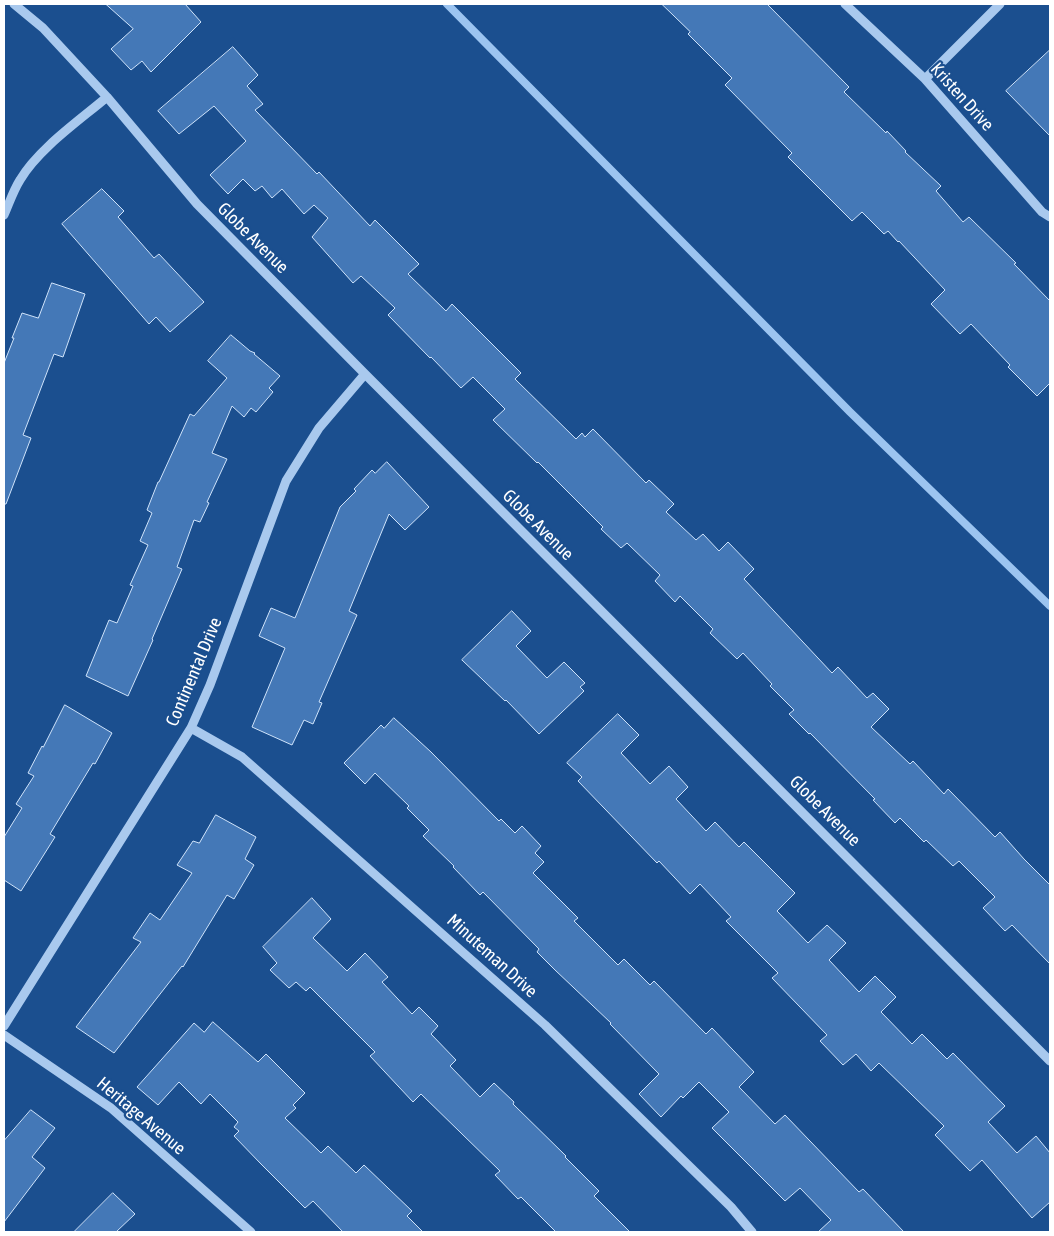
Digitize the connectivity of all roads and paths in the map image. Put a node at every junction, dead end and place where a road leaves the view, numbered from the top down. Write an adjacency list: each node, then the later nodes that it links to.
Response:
1 (14, 4): 5 (street, Globe Avenue)
2 (845, 4): 4 (street, Kristen Drive)
3 (1000, 4): 4 (street)
4 (925, 79): 7 (street, Kristen Drive)
5 (107, 97): 6 (street); 8 (street, Globe Avenue)
6 (4, 215)
7 (1050, 217)
8 (365, 374): 9 (street, Continental Drive); 12 (street, Globe Avenue)
9 (190, 728): 10 (street, Continental Drive); 14 (street, Minuteman Drive)
10 (4, 1026)
11 (4, 1035): 13 (street, Heritage Avenue)
12 (1050, 1061)
13 (251, 1232)
14 (752, 1232)

